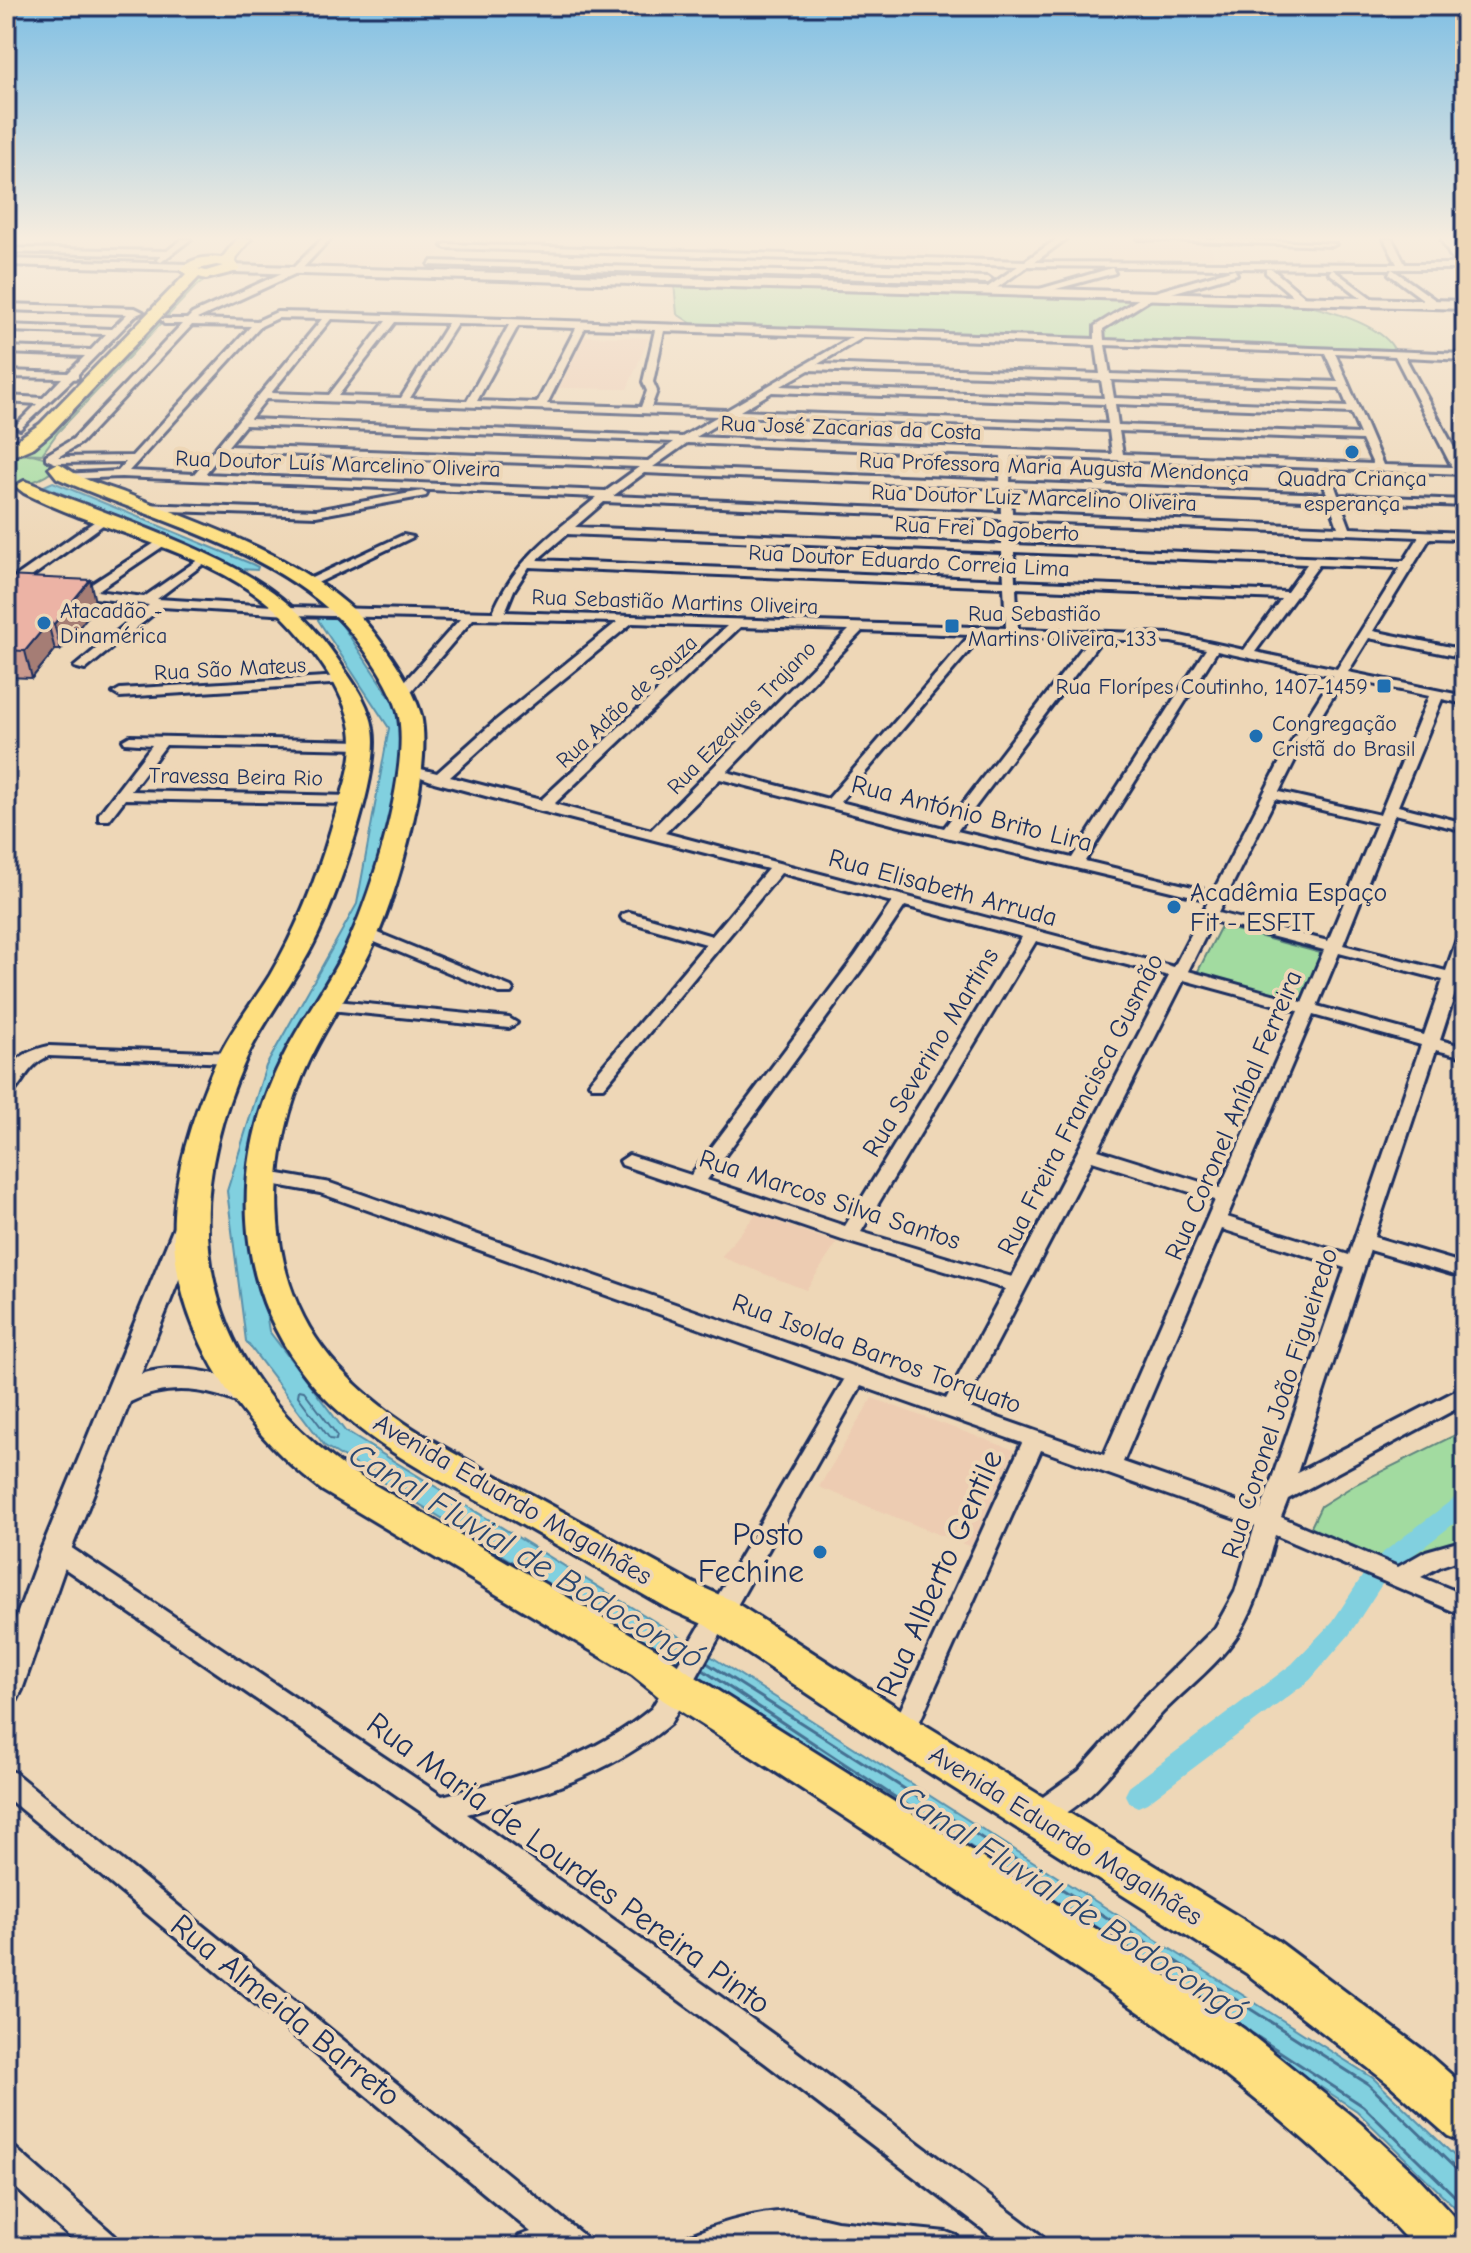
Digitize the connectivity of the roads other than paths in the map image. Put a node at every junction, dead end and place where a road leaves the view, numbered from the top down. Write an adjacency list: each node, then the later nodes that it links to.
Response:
1 (100, 344): 18 (street)
2 (130, 344): 24 (main road)
3 (137, 344): 51 (main road)
4 (167, 344): 51 (street)
5 (240, 344): 50 (street)
6 (306, 344): 28 (street)
7 (373, 344): 30 (street)
8 (440, 344): 33 (street)
9 (503, 344): 34 (street)
10 (572, 344): 35 (street)
11 (656, 344): 37 (street)
12 (835, 344): 38 (street)
13 (846, 344): 21 (street)
14 (1101, 344): 25 (street)
15 (1163, 344): 17 (street)
16 (6, 350): 18 (street)
17 (1329, 350): 19 (street); 26 (street)
18 (91, 353): 23 (street)
19 (1399, 354): 20 (street); 55 (street)
20 (1465, 357)
21 (809, 367): 25 (street); 27 (street)
22 (6, 374): 23 (street)
23 (70, 376): 24 (street); 31 (street)
24 (94, 376): 42 (main road)
25 (1106, 378): 26 (street); 32 (street)
26 (1344, 385): 36 (street)
27 (770, 389): 32 (street); 38 (street)
28 (264, 396): 30 (street); 39 (street)
29 (6, 399): 31 (street)
30 (331, 399): 33 (street)
31 (45, 401): 41 (street)
32 (1109, 401): 36 (street); 43 (street)
33 (403, 402): 34 (street)
34 (470, 404): 35 (street)
35 (541, 406): 37 (street)
36 (1353, 410): 44 (street)
37 (645, 411): 38 (street)
38 (729, 414): 43 (street); 45 (street)
39 (242, 422): 45 (street, Rua José Zacarias da Costa); 46 (street)
40 (6, 426): 41 (street)
41 (20, 426): 42 (street)
42 (46, 428): 48 (main road)
43 (1111, 428): 44 (street); 49 (street)
44 (1367, 437): 54 (street)
45 (684, 440): 47 (street, Rua José Zacarias da Costa); 53 (street)
46 (220, 449): 53 (street, Rua Professora Maria Augusta Mendonça); 57 (street)
47 (1006, 453): 49 (street, Rua José Zacarias da Costa); 58 (street)
48 (6, 454): 51 (main road)
49 (1118, 457): 52 (street, Rua José Zacarias da Costa)
50 (136, 459): 51 (street); 56 (street)
51 (55, 463): 56 (street, Rua Doutor Luís Marcelino Oliveira); 60 (main road); 64 (main road, Avenida Eduardo Magalhães)
52 (1322, 465): 54 (street, Rua José Zacarias da Costa); 62 (street)
53 (646, 467): 58 (street, Rua Professora Maria Augusta Mendonça); 61 (street)
54 (1379, 467): 55 (street, Rua José Zacarias da Costa)
55 (1462, 470)
56 (121, 474): 57 (street, Rua Doutor Luís Marcelino Oliveira)
57 (197, 477): 59 (street, Rua Doutor Luís Marcelino Oliveira)
58 (1005, 485): 62 (street, Rua Professora Maria Augusta Mendonça); 65 (street)
59 (452, 488): 61 (street, Rua Doutor Luís Marcelino Oliveira); 64 (street)
60 (13, 492): 66 (main road)
61 (605, 496): 65 (street, Rua Doutor Luiz Marcelino Oliveira); 67 (street)
62 (1335, 497): 63 (street, Rua Professora Maria Augusta Mendonça); 68 (street)
63 (1465, 503)
64 (141, 507): 78 (main road, Avenida Eduardo Magalhães)
65 (1006, 516): 68 (street, Rua Doutor Luiz Marcelino Oliveira); 73 (street)
66 (105, 519): 72 (main road); 80 (street)
67 (564, 530): 73 (street, Rua Frei Dagoberto); 76 (street)
68 (1345, 530): 69 (street, Rua Doutor Luiz Marcelino Oliveira)
69 (1427, 534): 70 (street, Rua Doutor Luiz Marcelino Oliveira); 77 (street, Rua Freira Francisca Gusmão)
70 (1465, 536)
71 (407, 537): 78 (street)
72 (162, 543): 74 (main road); 83 (street)
73 (1007, 550): 75 (street, Rua Frei Dagoberto); 79 (street)
74 (202, 560): 85 (street); 86 (main road)
75 (1315, 562): 77 (street, Rua Frei Dagoberto); 84 (street)
76 (526, 563): 79 (street, Rua Doutor Eduardo Correia Lima); 89 (street)
77 (1408, 565): 95 (street, Rua Freira Francisca Gusmão)
78 (307, 583): 87 (main road, Avenida Eduardo Magalhães)
79 (1009, 584): 84 (street, Rua Doutor Eduardo Correia Lima); 94 (street)
80 (9, 585): 81 (street)
81 (27, 586)
82 (56, 590): 83 (street, Rua Sebastião Martins Oliveira)
83 (86, 593): 85 (street, Rua Sebastião Martins Oliveira)
84 (1290, 596): 99 (street)
85 (153, 602): 86 (street, Rua Sebastião Martins Oliveira); 100 (street)
86 (289, 611): 87 (street, Rua Sebastião Martins Oliveira); 102 (main road)
87 (346, 613): 88 (street, Rua Sebastião Martins Oliveira); 104 (main road, Avenida Eduardo Magalhães)
88 (470, 615): 89 (street, Rua Sebastião Martins Oliveira); 104 (street)
89 (497, 616): 90 (street, Rua Sebastião Martins Oliveira)
90 (629, 619): 91 (street, Rua Sebastião Martins Oliveira); 111 (street)
91 (737, 623): 92 (street, Rua Sebastião Martins Oliveira); 116 (street, Rua Adão de Souza)
92 (859, 627): 93 (street, Rua Sebastião Martins Oliveira); 110 (street, Rua Ezequias Trajano)
93 (979, 632): 94 (street, Rua Sebastião Martins Oliveira); 115 (street)
94 (1012, 632): 96 (street, Rua Sebastião Martins Oliveira)
95 (1365, 633): 98 (street); 101 (street, Rua Freira Francisca Gusmão)
96 (1098, 636): 97 (street, Rua Sebastião Martins Oliveira); 120 (street)
97 (1214, 646): 99 (street, Rua Sebastião Martins Oliveira); 122 (street)
98 (1464, 652)
99 (1247, 654): 101 (street, Rua Sebastião Martins Oliveira)
100 (80, 667)
101 (1339, 674): 105 (street, Rua Sebastião Martins Oliveira); 112 (street, Rua Freira Francisca Gusmão)
102 (342, 680): 103 (street, Rua São Mateus); 109 (main road)
103 (120, 693)
104 (402, 693): 111 (main road, Avenida Eduardo Magalhães)
105 (1437, 694): 106 (street, Rua Sebastião Martins Oliveira); 117 (street, Rua Coronel Aníbal Ferreira)
106 (1465, 700)
107 (130, 740): 108 (street)
108 (162, 741): 109 (street); 113 (street, Travessa Beira Rio)
109 (363, 745): 114 (main road)
110 (718, 774): 115 (street, Rua António Brito Lira); 121 (street, Rua Ezequias Trajano)
111 (424, 775): 116 (street, Rua Elisabeth Arruda); 128 (main road, Avenida Eduardo Magalhães)
112 (1270, 794): 117 (street); 124 (street, Rua Freira Francisca Gusmão)
113 (120, 795): 114 (street, Travessa Beira Rio); 118 (street, Travessa Beira Rio)
114 (351, 800): 141 (main road)
115 (831, 804): 120 (street, Rua António Brito Lira)
116 (542, 807): 121 (street, Rua Elisabeth Arruda)
117 (1385, 814): 119 (street); 132 (street, Rua Coronel Aníbal Ferreira)
118 (104, 817)
119 (1465, 827)
120 (948, 833): 122 (street, Rua António Brito Lira)
121 (653, 836): 123 (street, Rua Elisabeth Arruda)
122 (1077, 863): 124 (street, Rua António Brito Lira)
123 (778, 867): 125 (street, Rua Elisabeth Arruda); 131 (street)
124 (1216, 897): 126 (street, Rua Freira Francisca Gusmão)
125 (901, 900): 129 (street, Rua Elisabeth Arruda); 147 (street)
126 (1208, 915): 132 (street); 133 (street, Rua Freira Francisca Gusmão)
127 (629, 917): 131 (street)
128 (366, 933): 135 (street); 136 (main road, Avenida Eduardo Magalhães)
129 (1031, 936): 133 (street, Rua Elisabeth Arruda); 151 (street, Rua Severino Martins)
130 (1465, 939): 134 (street, Rua Coronel João Figueiredo)
131 (714, 941): 142 (street)
132 (1334, 946): 134 (street); 137 (street, Rua Coronel Aníbal Ferreira)
133 (1177, 973): 137 (street, Rua Elisabeth Arruda); 144 (street, Rua Freira Francisca Gusmão)
134 (1460, 979): 139 (street, Rua Coronel João Figueiredo)
135 (505, 990)
136 (326, 1005): 138 (street); 146 (main road, Avenida Eduardo Magalhães)
137 (1306, 1009): 139 (street, Rua Elisabeth Arruda); 148 (street, Rua Coronel Aníbal Ferreira)
138 (509, 1023)
139 (1432, 1043): 140 (street, Rua Elisabeth Arruda); 152 (street, Rua Coronel João Figueiredo)
140 (1465, 1052)
141 (232, 1058): 143 (street); 150 (main road)
142 (598, 1083)
143 (6, 1091)
144 (1087, 1153): 148 (street); 155 (street, Rua Freira Francisca Gusmão)
145 (629, 1161): 147 (street, Rua Marcos Silva Santos)
146 (262, 1177): 156 (street, Rua Isolda Barros Torquato); 169 (main road, Avenida Eduardo Magalhães)
147 (695, 1183): 151 (street, Rua Marcos Silva Santos)
148 (1224, 1196): 149 (street, Rua Coronel Aníbal Ferreira)
149 (1216, 1220): 153 (street); 162 (street, Rua Coronel Aníbal Ferreira)
150 (187, 1227): 158 (street); 159 (main road)
151 (849, 1235): 155 (street, Rua Marcos Silva Santos)
152 (1364, 1241): 153 (street, Rua Coronel João Figueiredo); 154 (street)
153 (1355, 1264): 163 (street, Rua Coronel João Figueiredo)
154 (1465, 1271)
155 (1016, 1285): 160 (street, Rua Freira Francisca Gusmão)
156 (856, 1377): 160 (street, Rua Isolda Barros Torquato); 169 (street)
157 (1465, 1394): 163 (street)
158 (119, 1395): 159 (street); 166 (street)
159 (248, 1395): 170 (main road)
160 (951, 1410): 161 (street, Rua Isolda Barros Torquato)
161 (1035, 1439): 162 (street, Rua Isolda Barros Torquato); 172 (street, Rua Alberto Gentile)
162 (1110, 1467): 164 (street, Rua Isolda Barros Torquato)
163 (1279, 1493): 164 (street, Rua Coronel João Figueiredo)
164 (1266, 1521): 167 (street, Rua Isolda Barros Torquato); 175 (street, Rua Coronel João Figueiredo)
165 (1465, 1549): 167 (street)
166 (56, 1550): 171 (street); 174 (street, Rua Maria de Lourdes Pereira Pinto)
167 (1401, 1577): 168 (street, Rua Isolda Barros Torquato)
168 (1465, 1606)
169 (714, 1622): 170 (street); 172 (main road, Avenida Eduardo Magalhães)
170 (681, 1680): 174 (street); 184 (main road)
171 (6, 1690)
172 (902, 1733): 175 (main road, Avenida Eduardo Magalhães)
173 (6, 1781): 178 (street, Rua Almeida Barreto)
174 (439, 1809): 183 (street, Rua Maria de Lourdes Pereira Pinto)
175 (1038, 1816): 176 (main road, Avenida Eduardo Magalhães)
176 (1465, 2119)
177 (6, 2159): 179 (street)
178 (569, 2244): 180 (street, Rua Almeida Barreto)
179 (104, 2247)
180 (530, 2247)
181 (699, 2247): 182 (street)
182 (946, 2247)
183 (1031, 2247)
184 (1448, 2247)

